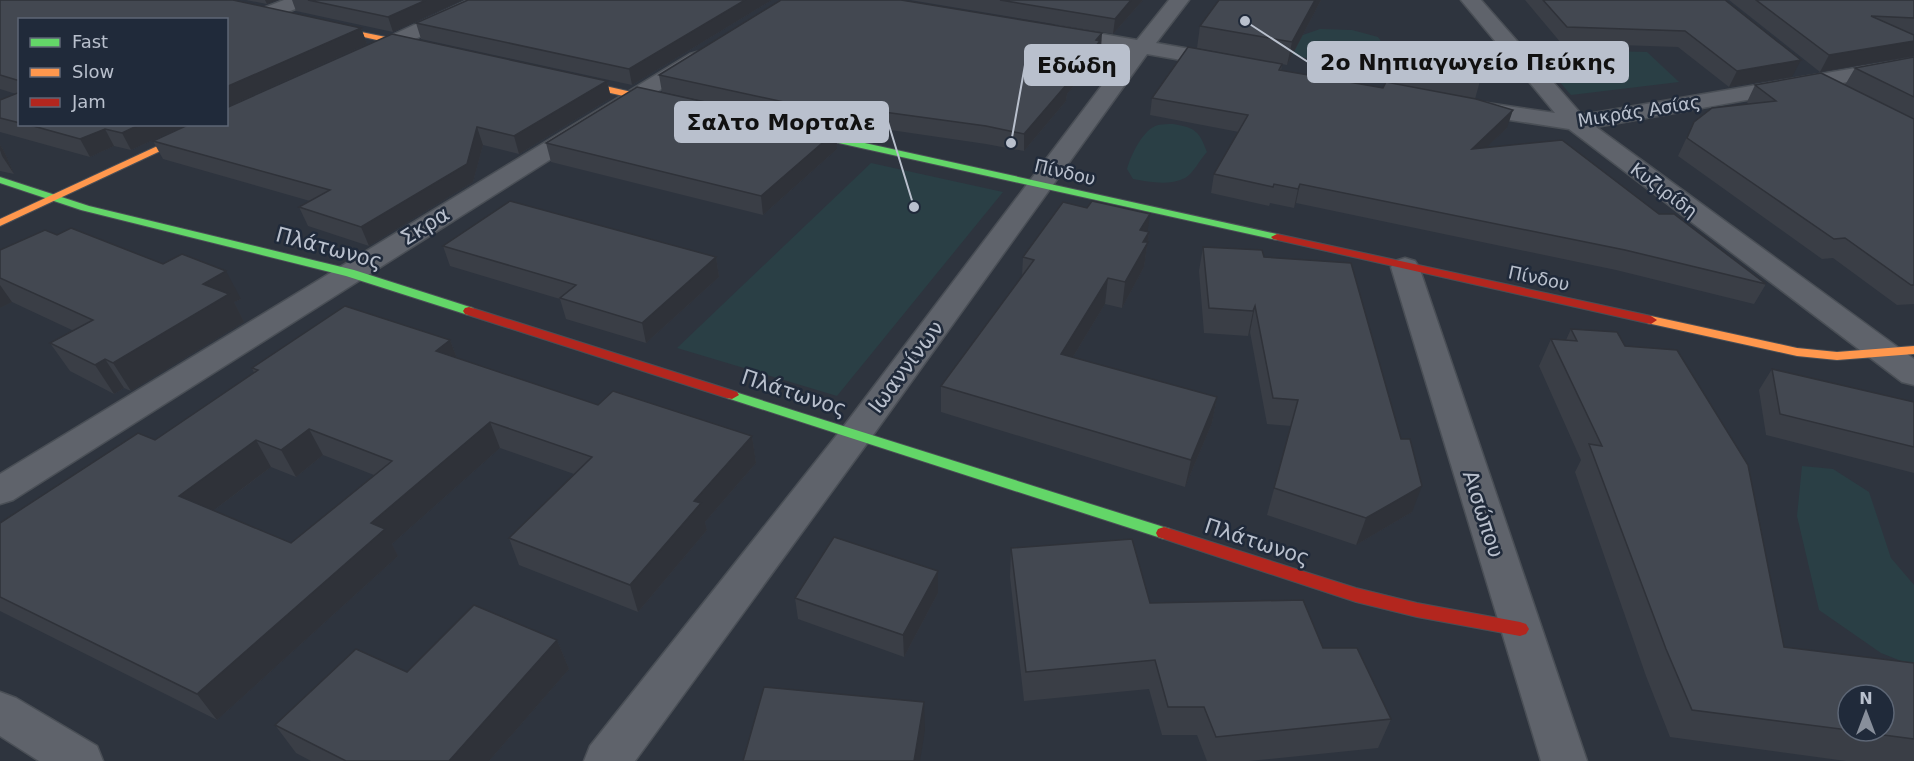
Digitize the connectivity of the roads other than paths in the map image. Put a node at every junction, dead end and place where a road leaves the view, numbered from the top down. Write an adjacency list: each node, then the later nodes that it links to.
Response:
1 (300, 0): 5 (street)
2 (484, 0): 7 (street)
3 (1179, 0): 9 (street, Ιωαννίνων)
4 (1472, 0): 20 (street, Κυζιρίδη)
5 (262, 12): 7 (street)
6 (1037, 29): 9 (street)
7 (395, 41): 10 (street); 11 (street)
8 (722, 42): 16 (street, Σκρα)
9 (1142, 46): 13 (street); 24 (street, Ιωαννίνων)
10 (374, 51)
11 (438, 51)
12 (1914, 64): 14 (street, Μικράς Ασίας)
13 (1247, 66)
14 (1805, 74): 17 (street); 20 (street, Μικράς Ασίας)
15 (547, 76): 16 (street)
16 (635, 96): 19 (street); 28 (street, Σκρα)
17 (1843, 96)
18 (1446, 103): 20 (street, Μικράς Ασίας)
19 (682, 106)
20 (1576, 123): 30 (street, Κυζιρίδη)
21 (209, 126): 25 (street)
22 (774, 126): 24 (street, Πίνδου)
23 (0, 180): 25 (street, Πλάτωνος)
24 (1041, 185): 27 (street, Πίνδου); 32 (street, Ιωαννίνων)
25 (54, 198): 26 (street); 28 (street, Πλάτωνος)
26 (0, 223)
27 (1405, 267): 30 (street, Πίνδου); 34 (street, Αισώπου)
28 (350, 273): 32 (street, Πλάτωνος); 33 (street, Σκρα)
29 (1914, 350): 30 (street, Πίνδου)
30 (1881, 353): 31 (street, Κυζιρίδη)
31 (1914, 375)
32 (856, 434): 34 (street, Πλάτωνος); 37 (street, Ιωαννίνων)
33 (0, 491)
34 (1520, 629): 38 (street, Αισώπου)
35 (0, 712): 36 (street)
36 (80, 761)
37 (607, 761)
38 (1564, 761)

